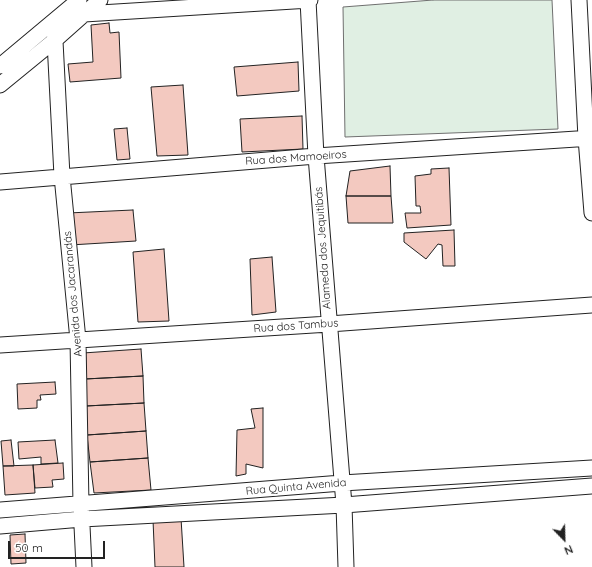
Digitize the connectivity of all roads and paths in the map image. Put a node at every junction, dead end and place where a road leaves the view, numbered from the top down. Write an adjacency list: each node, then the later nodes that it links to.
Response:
1 (100, 0): 4 (street)
2 (308, 0): 4 (street); 10 (street, Alameda dos Jequitibás)
3 (579, 0): 9 (street)
4 (82, 7): 5 (street); 6 (street)
5 (54, 22): 6 (street, Avenida dos Jacarandás); 7 (street)
6 (55, 40): 8 (street); 11 (street, Avenida dos Jacarandás)
7 (0, 66)
8 (0, 85)
9 (589, 138): 10 (street, Rua dos Mamoeiros); 13 (street)
10 (316, 156): 11 (street, Rua dos Mamoeiros); 15 (street, Alameda dos Jequitibás)
11 (62, 176): 12 (street, Rua dos Mamoeiros); 16 (street, Avenida dos Jacarandás)
12 (0, 182)
13 (592, 213)
14 (592, 305): 15 (street, Rua dos Tambus)
15 (329, 324): 16 (street, Rua dos Tambus); 19 (street, Alameda dos Jequitibás)
16 (78, 340): 17 (street, Rua dos Tambus); 23 (street, Avenida dos Jacarandás)
17 (0, 345)
18 (592, 468): 19 (street, Rua Quinta Avenida)
19 (342, 483): 21 (street, Alameda dos Jequitibás); 23 (street, Rua Quinta Avenida)
20 (592, 486): 21 (street, Rua Quinta Avenida)
21 (344, 505): 23 (street, Rua Quinta Avenida); 26 (street, Alameda dos Jequitibás)
22 (0, 510): 23 (street, Rua Quinta Avenida)
23 (81, 512): 24 (street, Rua Quinta Avenida); 25 (street, Avenida dos Jacarandás)
24 (0, 526)
25 (84, 567)
26 (346, 567)

